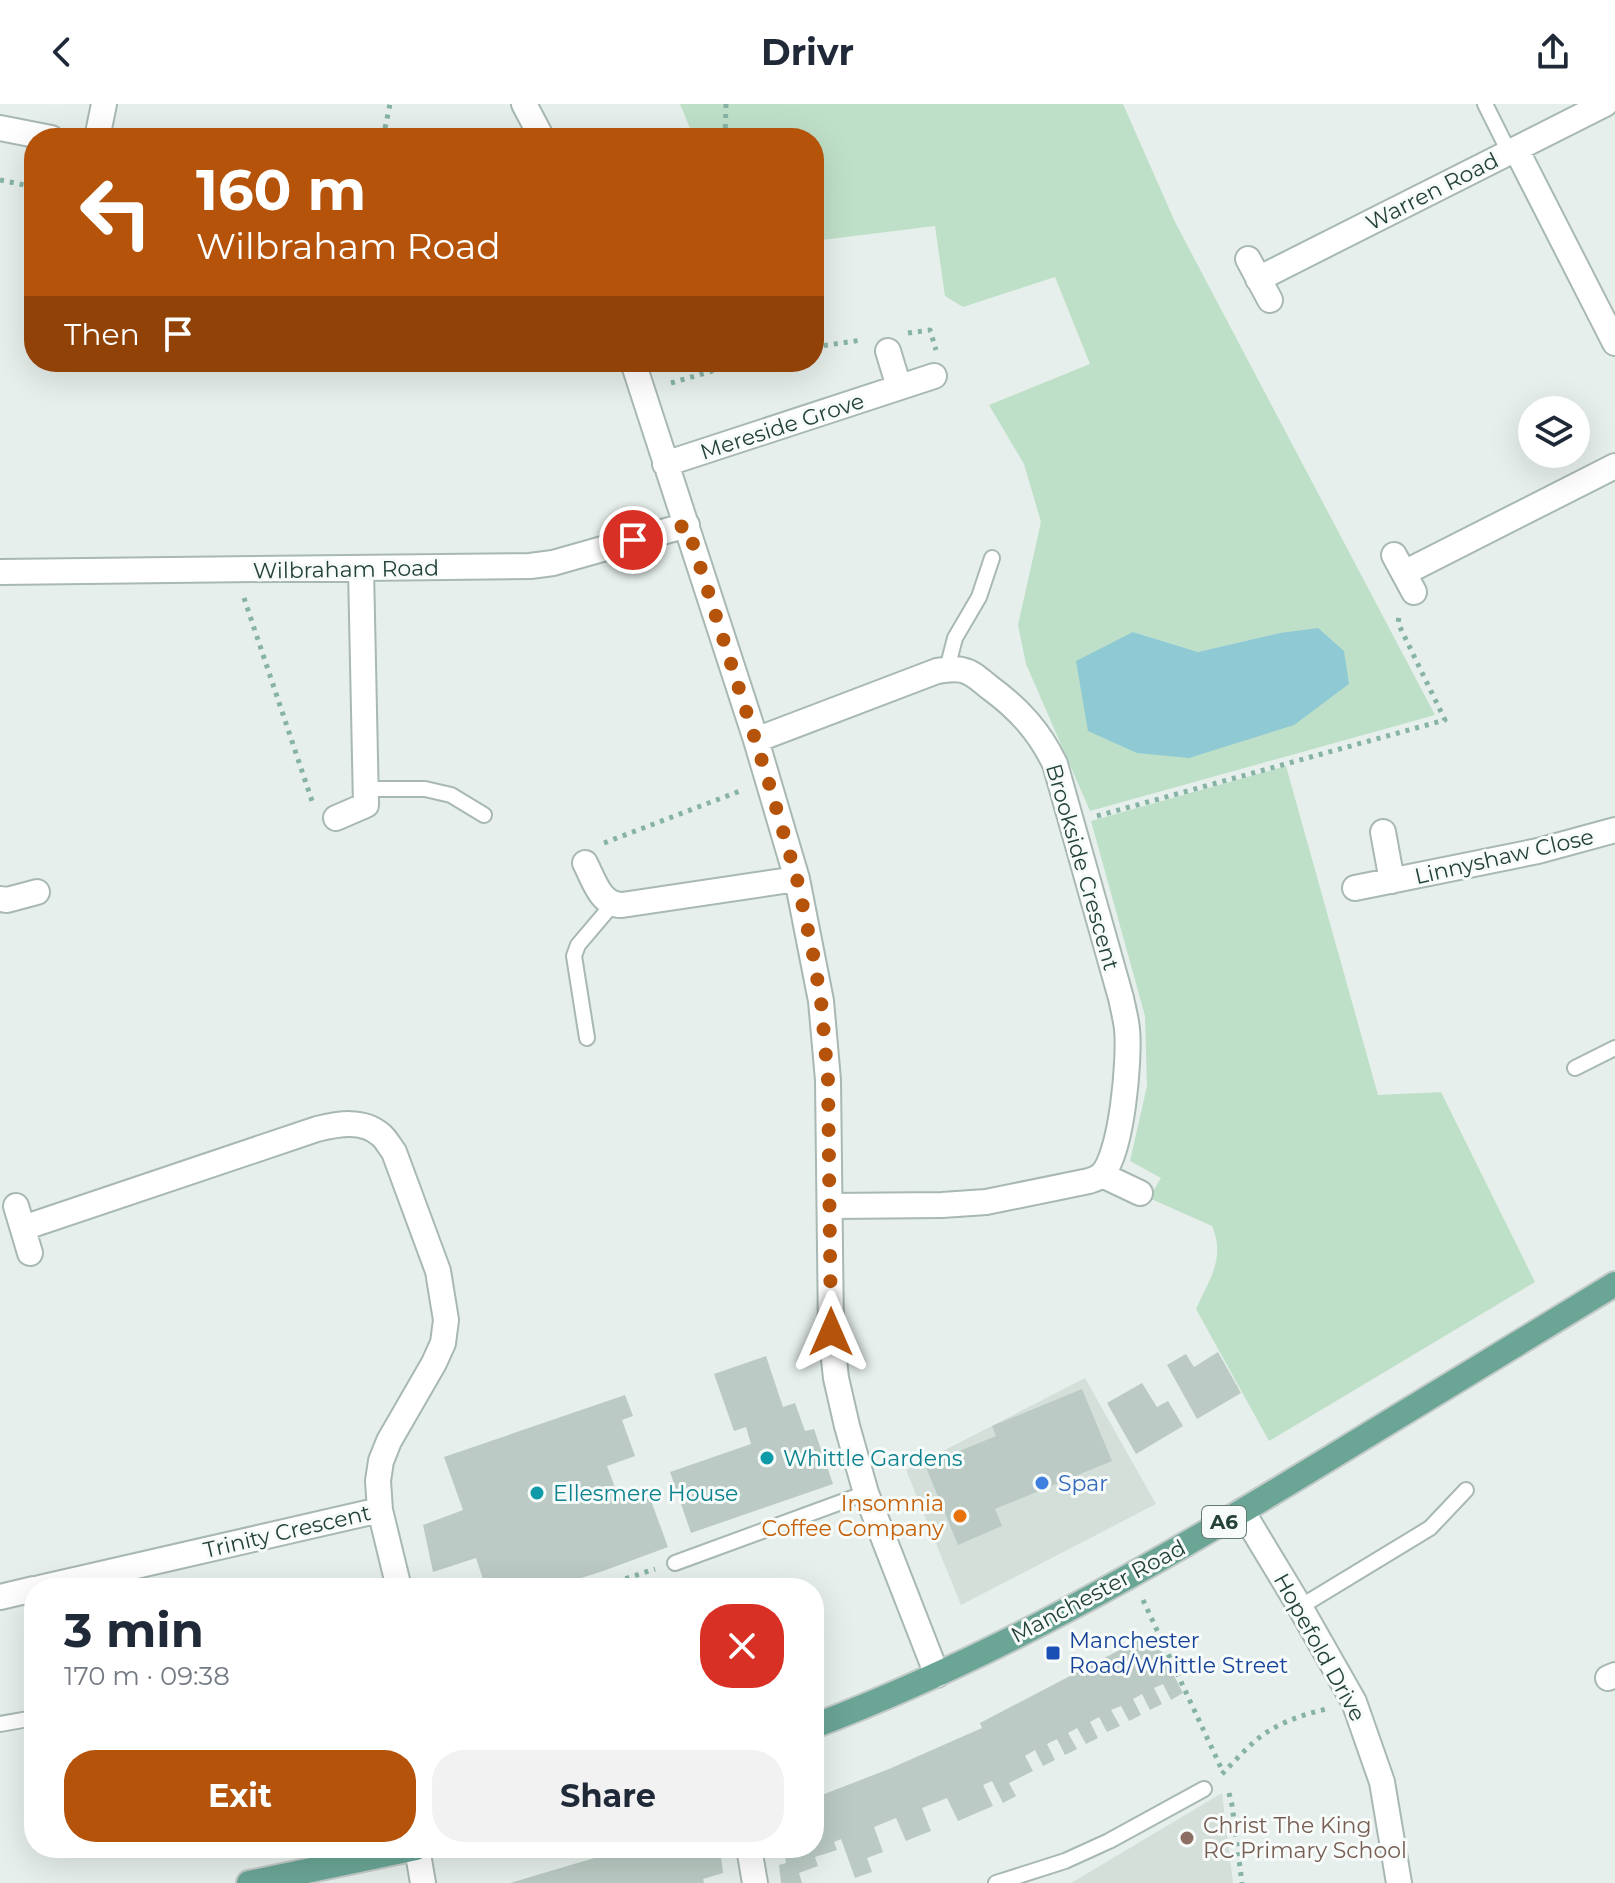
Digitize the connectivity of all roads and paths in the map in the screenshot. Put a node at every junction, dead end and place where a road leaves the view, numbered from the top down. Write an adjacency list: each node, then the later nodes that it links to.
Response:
1 (104, 104): 8 (street)
2 (390, 104): 9 (path)
3 (524, 104): 10 (street)
4 (726, 104): 11 (path)
5 (1485, 104): 13 (lane)
6 (1605, 104): 13 (street, Warren Road)
7 (0, 128): 12 (street)
8 (99, 128)
9 (385, 128)
10 (537, 128)
11 (725, 128)
12 (24, 133)
13 (1513, 150): 16 (street, Warren Road); 17 (street)
14 (0, 180): 15 (path)
15 (24, 185)
16 (1259, 279)
17 (1615, 343)
18 (824, 346): 19 (path)
19 (888, 351): 23 (street)
20 (636, 372): 24 (street)
21 (709, 372): 24 (path)
22 (934, 376): 23 (street, Mereside Grove)
23 (899, 387): 25 (street, Mereside Grove)
24 (642, 392): 25 (street)
25 (665, 464): 27 (street)
26 (1615, 466): 32 (street)
27 (687, 525): 29 (street, Wilbraham Road); 34 (street)
28 (992, 558): 33 (lane)
29 (361, 569): 30 (street, Wilbraham Road); 36 (street)
30 (234, 570): 31 (street, Wilbraham Road); 38 (path)
31 (0, 572)
32 (1404, 573): 39 (path)
33 (947, 669): 34 (street); 39 (street, Brookside Crescent)
34 (756, 740): 35 (street)
35 (768, 780): 42 (path); 43 (street)
36 (365, 789): 37 (lane); 38 (street)
37 (484, 815)
38 (336, 818)
39 (1073, 822): 52 (street, Brookside Crescent)
40 (1615, 830): 44 (street, Linnyshaw Close)
41 (1383, 832): 44 (street, Linnyshaw Close)
42 (585, 863): 48 (street)
43 (797, 879): 48 (street); 54 (street)
44 (1392, 881): 45 (street, Linnyshaw Close)
45 (1355, 888)
46 (37, 892): 47 (street)
47 (0, 899)
48 (612, 905): 49 (lane)
49 (587, 1038)
50 (1615, 1048): 51 (lane)
51 (1575, 1068)
52 (1102, 1175): 53 (street); 54 (street)
53 (1140, 1193)
54 (830, 1206): 58 (street)
55 (30, 1253): 59 (street, Trinity Crescent)
56 (1615, 1284): 60 (main road, Manchester Road / A6)
57 (1466, 1490): 68 (lane)
58 (866, 1493): 61 (lane); 69 (street)
59 (380, 1510): 63 (street, Trinity Crescent); 64 (street)
60 (1242, 1511): 62 (main road, Manchester Road / A6); 68 (street, Hopefold Drive)
61 (675, 1563): 65 (path)
62 (1131, 1576): 69 (main road, Manchester Road / A6); 74 (path)
63 (85, 1578)
64 (397, 1578)
65 (628, 1578)
66 (24, 1592): 67 (street, Trinity Crescent)
67 (0, 1597)
68 (1300, 1607): 70 (street, Hopefold Drive)
69 (937, 1675): 72 (main road, Manchester Road / A6)
70 (1354, 1702): 74 (path); 84 (street, Hopefold Drive)
71 (24, 1720): 73 (lane)
72 (824, 1722)
73 (0, 1724)
74 (1224, 1772): 83 (path)
75 (1204, 1789): 82 (lane)
76 (368, 1858): 79 (main road)
77 (418, 1858): 80 (street)
78 (751, 1858): 81 (street)
79 (249, 1883)
80 (423, 1883)
81 (755, 1883)
82 (996, 1883)
83 (1242, 1883)
84 (1399, 1883)

